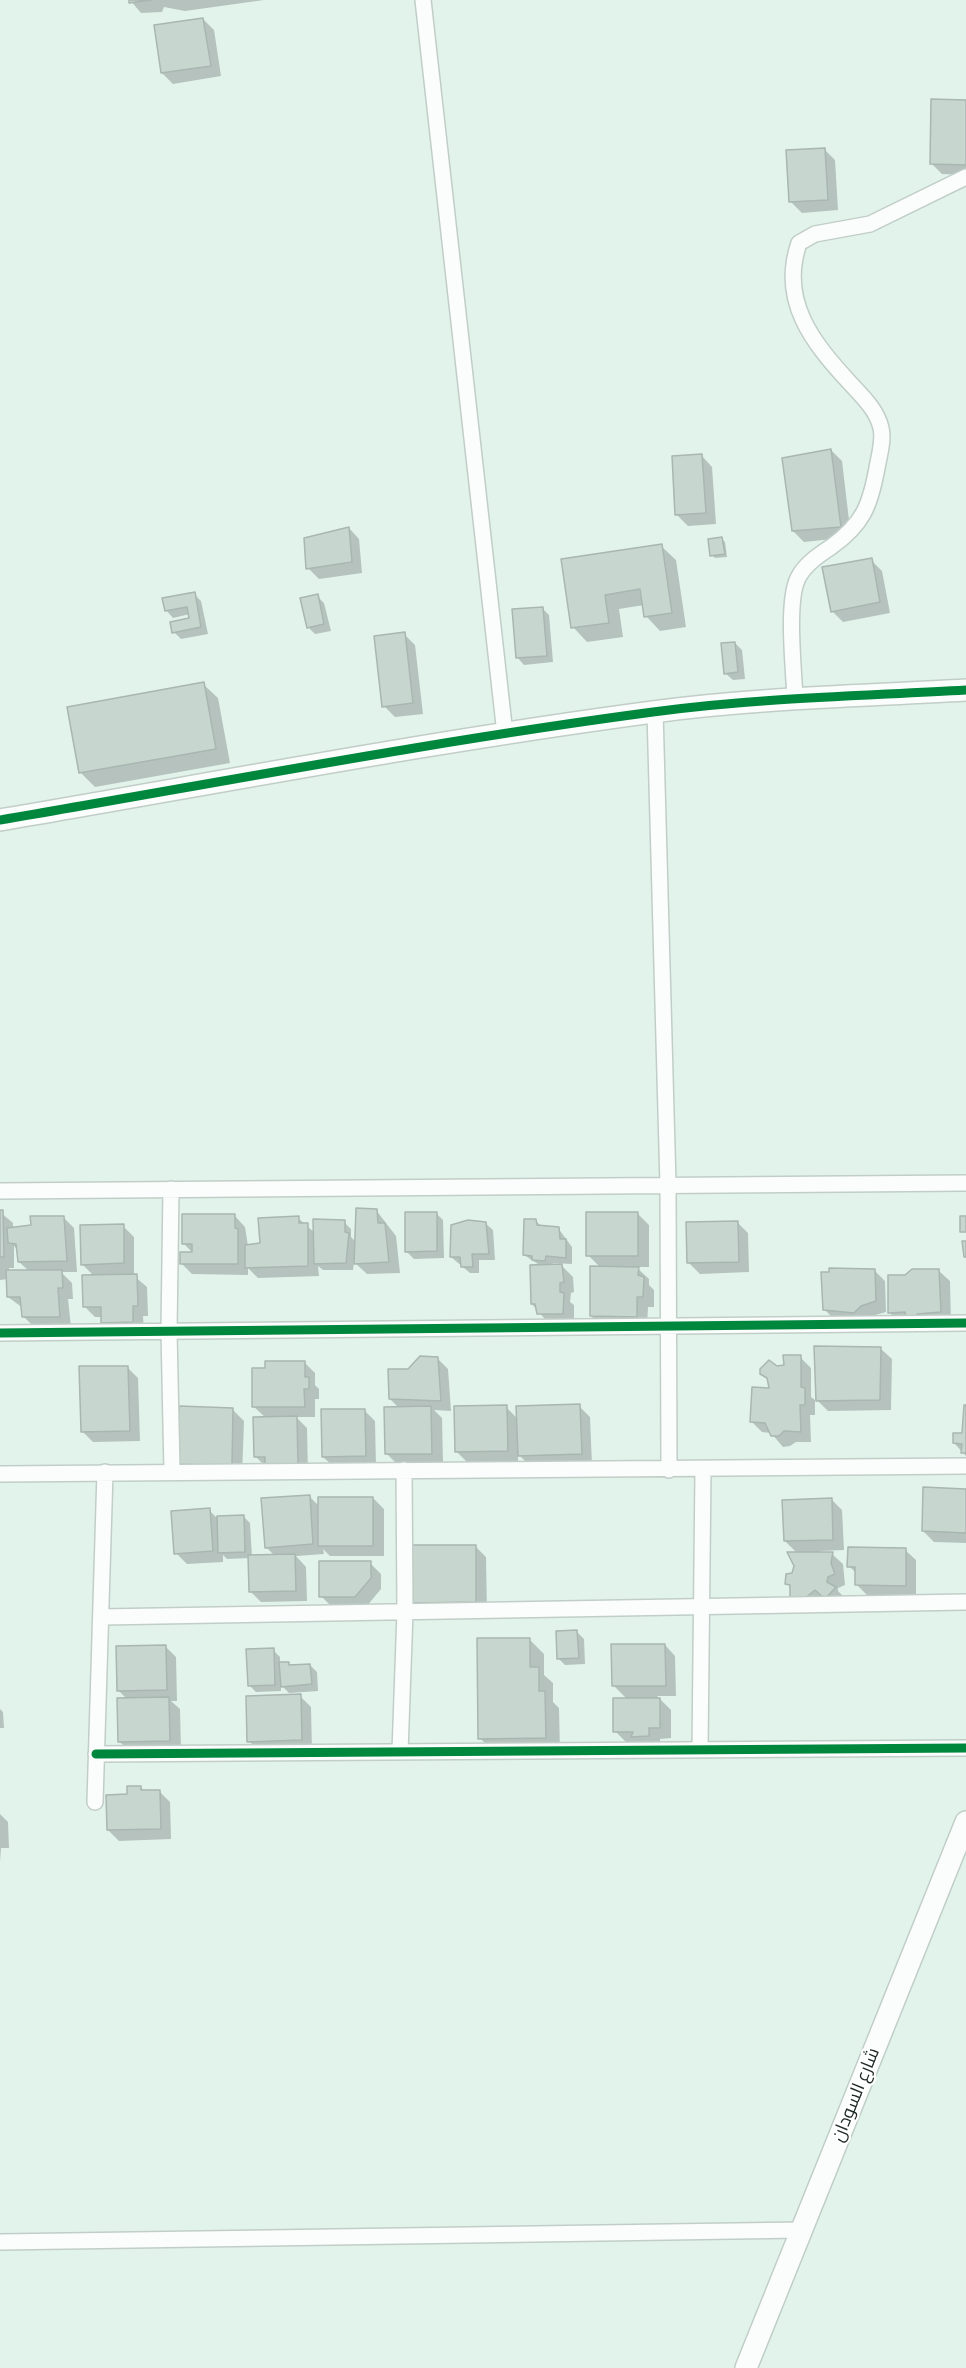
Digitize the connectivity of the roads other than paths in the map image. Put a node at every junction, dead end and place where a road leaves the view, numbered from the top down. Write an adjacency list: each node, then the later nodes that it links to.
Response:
1 (423, 0): 6 (street)
2 (966, 177): 4 (street)
3 (966, 690): 4 (street)
4 (795, 699): 5 (street)
5 (655, 711): 6 (street); 9 (street)
6 (505, 734): 7 (street)
7 (0, 820)
8 (966, 1183): 9 (street)
9 (668, 1185): 10 (street); 13 (street)
10 (171, 1189): 11 (street); 14 (street)
11 (0, 1191)
12 (966, 1323): 13 (street)
13 (668, 1326): 14 (street); 19 (street)
14 (169, 1331): 15 (street); 21 (street)
15 (0, 1333)
16 (966, 1466): 17 (street)
17 (703, 1469): 19 (street); 24 (street)
18 (404, 1470): 19 (street); 21 (street); 25 (street)
19 (669, 1470)
20 (105, 1472): 21 (street); 22 (street); 26 (street)
21 (172, 1472)
22 (0, 1474)
23 (966, 1602): 24 (street)
24 (702, 1606): 25 (street); 28 (street)
25 (405, 1612): 26 (street); 29 (street)
26 (101, 1617): 30 (street)
27 (966, 1748): 28 (street)
28 (700, 1750): 29 (street)
29 (400, 1752): 30 (street)
30 (96, 1754): 31 (street)
31 (95, 1802)
32 (966, 1822): 33 (street, شارع السودان)
33 (801, 2230): 34 (street); 35 (street, شارع السودان)
34 (0, 2242)
35 (746, 2368)

